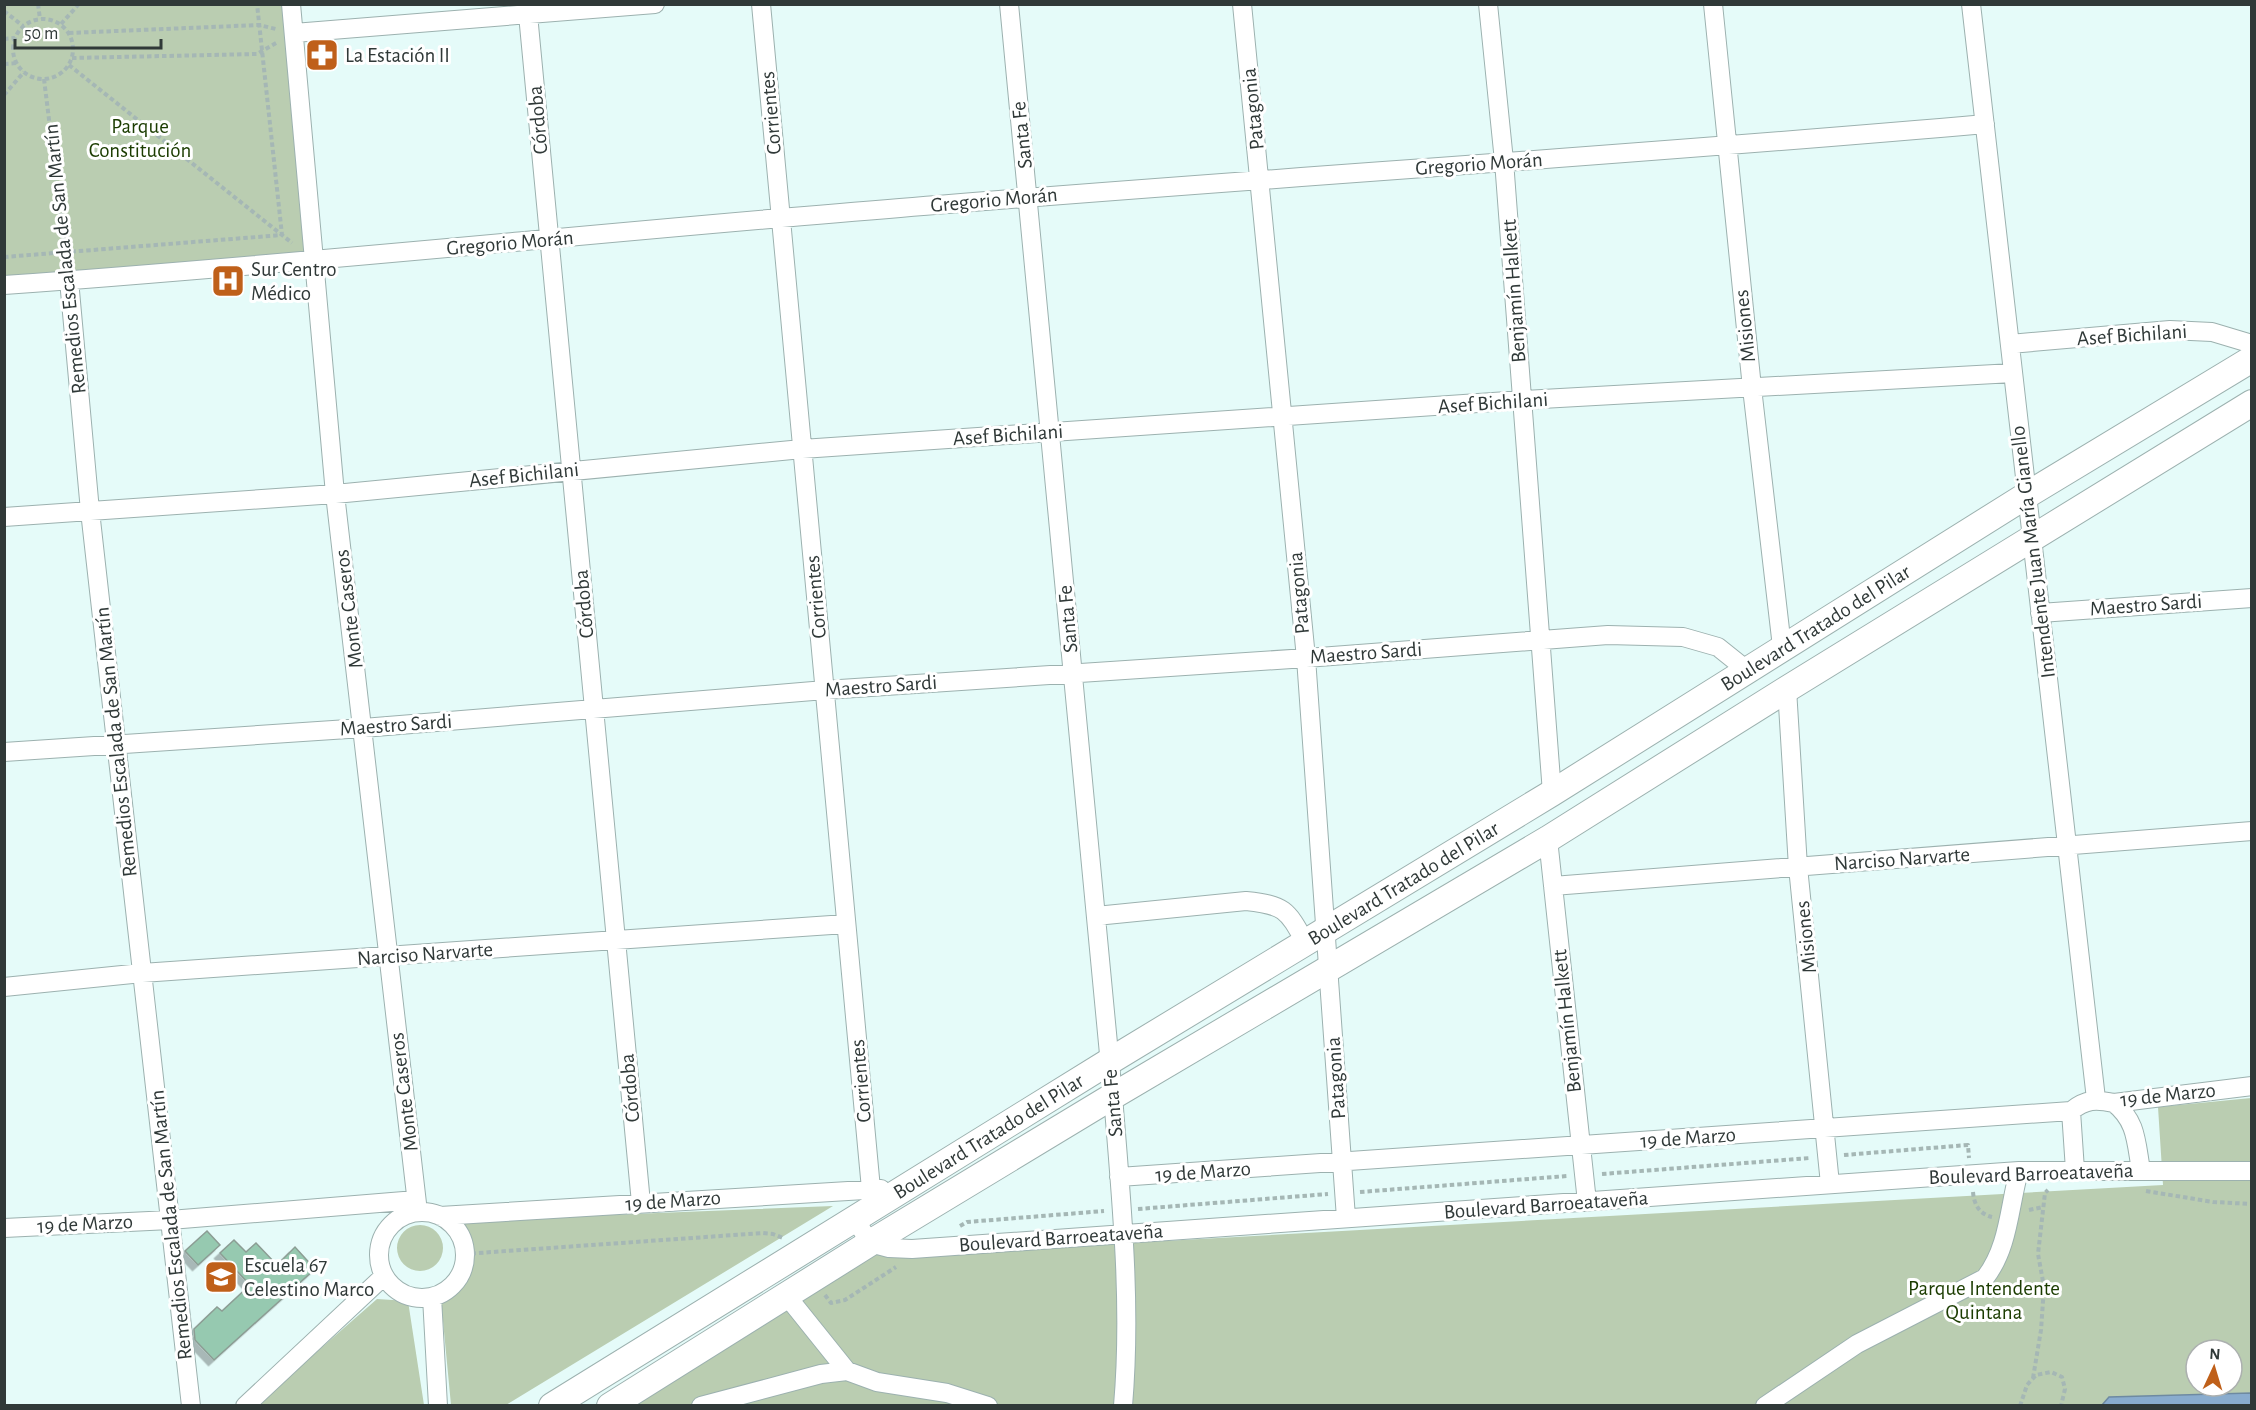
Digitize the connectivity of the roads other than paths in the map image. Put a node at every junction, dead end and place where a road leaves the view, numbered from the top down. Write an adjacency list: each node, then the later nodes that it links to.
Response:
1 (291, 4): 10 (street, Monte Caseros)
2 (655, 4): 9 (street)
3 (761, 4): 16 (street, Corrientes)
4 (1009, 4): 15 (street, Santa Fe)
5 (1242, 4): 14 (street, Patagonia)
6 (1488, 4): 13 (street, Benjamín Halkett)
7 (1713, 4): 12 (street, Misiones)
8 (1971, 4): 11 (street, Intendente Juan María Gianello)
9 (528, 9): 10 (street); 17 (street, Córdoba)
10 (294, 33): 18 (street, Monte Caseros)
11 (1985, 124): 12 (street, Gregorio Morán); 21 (street, Intendente Juan María Gianello)
12 (1726, 147): 13 (street, Gregorio Morán); 25 (street, Misiones)
13 (1504, 161): 14 (street, Gregorio Morán); 26 (street, Benjamín Halkett)
14 (1260, 180): 15 (street, Gregorio Morán); 28 (street, Patagonia)
15 (1028, 197): 16 (street, Gregorio Morán); 29 (street, Santa Fe)
16 (780, 217): 17 (street, Gregorio Morán); 30 (street, Corrientes)
17 (549, 240): 18 (street, Gregorio Morán); 31 (street, Córdoba)
18 (314, 260): 19 (street, Gregorio Morán); 32 (street, Monte Caseros)
19 (69, 280): 20 (street, Gregorio Morán); 34 (street, Remedios Escalada de San Martín)
20 (4, 285)
21 (2010, 344): 22 (street, Asef Bichilani); 24 (street, Intendente Juan María Gianello)
22 (2252, 344)
23 (2252, 359): 33 (main road, Boulevard Tratado del Pilar)
24 (2013, 373): 25 (street, Asef Bichilani); 33 (street, Intendente Juan María Gianello)
25 (1752, 388): 26 (street, Asef Bichilani); 40 (street, Misiones)
26 (1522, 400): 28 (street, Asef Bichilani); 39 (street, Benjamín Halkett)
27 (2252, 404): 36 (main road, Boulevard Tratado del Pilar)
28 (1282, 416): 29 (street, Asef Bichilani); 41 (street, Patagonia)
29 (1050, 432): 30 (street, Asef Bichilani); 43 (street, Santa Fe)
30 (802, 449): 31 (street, Asef Bichilani); 45 (street, Corrientes)
31 (571, 470): 32 (street, Asef Bichilani); 46 (street, Córdoba)
32 (335, 494): 34 (street, Asef Bichilani); 47 (street, Monte Caseros)
33 (2027, 495): 36 (street, Intendente Juan María Gianello); 40 (main road, Boulevard Tratado del Pilar)
34 (90, 511): 35 (street, Asef Bichilani); 48 (street, Remedios Escalada de San Martín)
35 (4, 517)
36 (2032, 538): 38 (street, Intendente Juan María Gianello); 44 (main road, Boulevard Tratado del Pilar)
37 (2252, 598): 38 (street, Maestro Sardi)
38 (2040, 613): 53 (street, Intendente Juan María Gianello)
39 (1539, 640): 41 (street, Maestro Sardi); 42 (street, Maestro Sardi); 50 (street, Benjamín Halkett)
40 (1782, 647): 42 (main road, Boulevard Tratado del Pilar)
41 (1306, 658): 43 (street, Maestro Sardi); 58 (street, Patagonia)
42 (1748, 671): 50 (main road, Boulevard Tratado del Pilar)
43 (1073, 672): 45 (street, Maestro Sardi); 56 (street, Santa Fe)
44 (1787, 689): 52 (main road, Boulevard Tratado del Pilar); 54 (street, Misiones)
45 (825, 690): 46 (street, Maestro Sardi); 57 (street, Corrientes)
46 (594, 710): 47 (street, Maestro Sardi); 59 (street, Córdoba)
47 (363, 728): 48 (street, Maestro Sardi); 60 (street, Monte Caseros)
48 (116, 743): 49 (street, Maestro Sardi); 62 (street, Remedios Escalada de San Martín)
49 (4, 752)
50 (1552, 792): 58 (main road, Boulevard Tratado del Pilar)
51 (2252, 831): 53 (street, Narciso Narvarte)
52 (1548, 839): 55 (street, Benjamín Halkett); 61 (main road, Boulevard Tratado del Pilar)
53 (2067, 846): 54 (street, Narciso Narvarte); 67 (street, Intendente Juan María Gianello)
54 (1798, 867): 55 (street, Narciso Narvarte); 71 (street, Misiones)
55 (1553, 886): 72 (street, Benjamín Halkett)
56 (1096, 916): 58 (street); 64 (street, Santa Fe)
57 (846, 924): 59 (street, Narciso Narvarte); 82 (street, Corrientes)
58 (1315, 935): 61 (street, Patagonia); 64 (main road, Boulevard Tratado del Pilar)
59 (616, 941): 60 (street, Narciso Narvarte); 84 (street, Córdoba)
60 (388, 957): 62 (street, Narciso Narvarte); 85 (street, Monte Caseros)
61 (1328, 969): 66 (main road, Boulevard Tratado del Pilar); 74 (street, Patagonia)
62 (142, 973): 63 (street, Narciso Narvarte); 89 (street, Remedios Escalada de San Martín)
63 (4, 987)
64 (1110, 1061): 66 (street, Santa Fe); 70 (main road, Boulevard Tratado del Pilar)
65 (2252, 1086): 68 (street, 19 de Marzo)
66 (1113, 1096): 73 (main road, Boulevard Tratado del Pilar); 79 (street, Santa Fe)
67 (2096, 1099): 68 (street, 19 de Marzo); 69 (street, 19 de Marzo)
68 (2115, 1103): 76 (street)
69 (2071, 1111): 71 (street, 19 de Marzo); 75 (street)
70 (1002, 1128): 73 (main road); 81 (main road, Boulevard Tratado del Pilar)
71 (1825, 1129): 72 (street, 19 de Marzo); 80 (street, Misiones)
72 (1581, 1146): 74 (street, 19 de Marzo); 83 (street, Benjamín Halkett)
73 (1020, 1152): 92 (main road, Boulevard Tratado del Pilar)
74 (1342, 1162): 79 (street, 19 de Marzo); 87 (street, Patagonia)
75 (2075, 1170): 76 (street, Boulevard Barroeataveña); 77 (street, Boulevard Barroeataveña)
76 (2141, 1170): 78 (street, Boulevard Barroeataveña)
77 (2019, 1171): 80 (street, Boulevard Barroeataveña); 106 (street)
78 (2252, 1171)
79 (1119, 1178): 91 (street, Santa Fe)
80 (1830, 1184): 83 (street, Boulevard Barroeataveña)
81 (907, 1187): 82 (street, 19 de Marzo); 88 (main road, Boulevard Tratado del Pilar)
82 (871, 1189): 84 (street, 19 de Marzo)
83 (1587, 1202): 87 (street, Boulevard Barroeataveña)
84 (641, 1203): 86 (street, 19 de Marzo)
85 (417, 1206): 86 (street); 89 (street, 19 de Marzo); 94 (street)
86 (440, 1216): 96 (street)
87 (1346, 1218): 91 (street, Boulevard Barroeataveña)
88 (855, 1219): 92 (street); 93 (main road, Boulevard Tratado del Pilar)
89 (170, 1220): 90 (street, 19 de Marzo); 98 (street, Remedios Escalada de San Martín)
90 (4, 1228)
91 (1124, 1234): 92 (street, Boulevard Barroeataveña); 105 (street, Santa Fe)
92 (870, 1243): 95 (main road, Boulevard Tratado del Pilar)
93 (769, 1271): 95 (main road); 101 (main road, Boulevard Tratado del Pilar)
94 (384, 1276): 96 (street); 99 (street)
95 (786, 1295): 97 (street); 102 (main road, Boulevard Tratado del Pilar)
96 (432, 1297): 100 (street)
97 (847, 1371): 103 (street); 104 (street)
98 (191, 1406)
99 (244, 1406)
100 (438, 1406)
101 (552, 1406)
102 (610, 1406)
103 (701, 1406)
104 (988, 1406)
105 (1123, 1406)
106 (1765, 1406)

